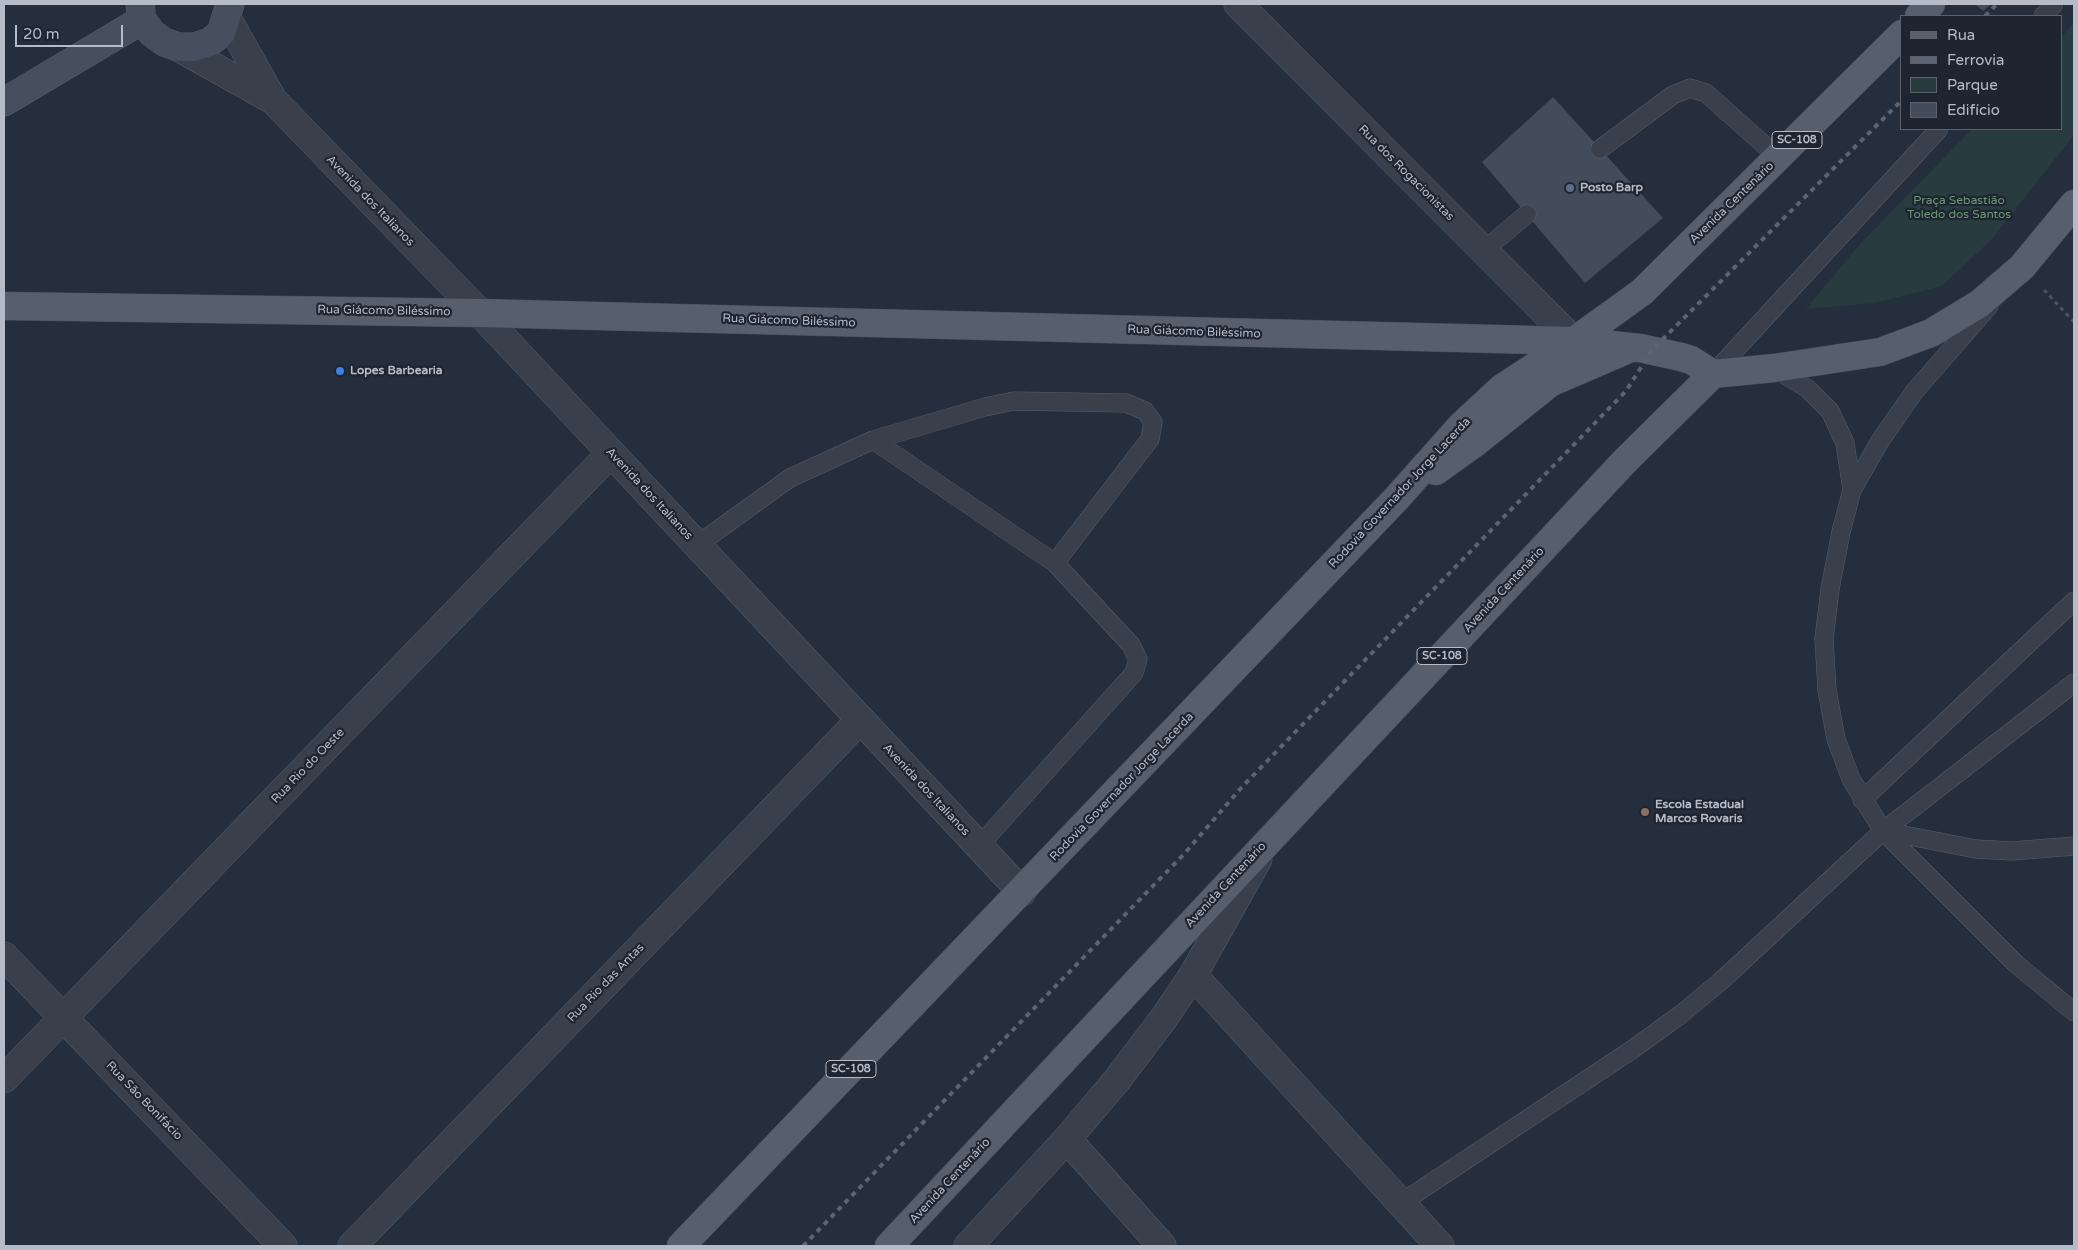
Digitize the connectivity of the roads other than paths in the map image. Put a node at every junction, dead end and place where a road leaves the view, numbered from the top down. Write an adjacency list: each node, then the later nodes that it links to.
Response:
1 (1238, 4): 17 (street, Rua dos Rogacionistas)
2 (1931, 4): 6 (main road)
3 (2054, 4): 7 (lane)
4 (140, 8): 9 (main road); 11 (main road)
5 (228, 11): 9 (main road); 10 (street, Avenida dos Italianos)
6 (1920, 15)
7 (2043, 15)
8 (1900, 36): 14 (main road, Avenida Centenário / SC-108)
9 (178, 47): 10 (street, Avenida dos Italianos)
10 (273, 100): 20 (street, Avenida dos Italianos)
11 (4, 102)
12 (1938, 130): 24 (lane)
13 (1600, 149): 14 (lane)
14 (1779, 158): 21 (main road, Avenida Centenário / SC-108)
15 (2074, 204): 18 (main road)
16 (1526, 214): 17 (lane)
17 (1483, 251): 21 (street, Rua dos Rogacionistas)
18 (2022, 267): 23 (main road); 27 (lane)
19 (4, 306): 20 (main road, Rua Giácomo Biléssimo)
20 (480, 313): 21 (main road, Rua Giácomo Biléssimo); 26 (street, Avenida dos Italianos)
21 (1574, 342): 22 (main road, Rua Giácomo Biléssimo); 28 (main road, Rodovia Governador Jorge Lacerda / SC-108)
22 (1632, 348): 24 (main road, Rua Giácomo Biléssimo); 28 (main road)
23 (1774, 368): 24 (main road); 27 (lane)
24 (1713, 374): 36 (main road, Avenida Centenário / SC-108)
25 (873, 440): 29 (lane); 30 (lane); 30 (lane)
26 (611, 453): 29 (street, Avenida dos Italianos); 43 (street, Rua Rio do Oeste)
27 (1852, 490): 34 (lane)
28 (1396, 499): 39 (main road, Rodovia Governador Jorge Lacerda / SC-108)
29 (697, 546): 33 (street, Avenida dos Italianos)
30 (1055, 563): 37 (lane)
31 (2074, 601): 34 (lane)
32 (2074, 683): 35 (lane)
33 (860, 720): 37 (street, Avenida dos Italianos); 48 (street, Rua Rio das Antas)
34 (1862, 800): 35 (lane)
35 (1882, 831): 38 (lane); 42 (lane); 46 (lane)
36 (1270, 838): 41 (street); 50 (main road, Avenida Centenário / SC-108)
37 (979, 846): 39 (street, Avenida dos Italianos)
38 (2074, 846)
39 (1022, 892): 49 (main road, Rodovia Governador Jorge Lacerda / SC-108)
40 (4, 956): 43 (street, Rua São Bonifácio)
41 (1193, 975): 45 (street); 46 (street)
42 (2074, 1012)
43 (64, 1018): 44 (street, Rua Rio do Oeste); 47 (street, Rua São Bonifácio)
44 (4, 1079)
45 (1067, 1139): 51 (street); 52 (street)
46 (1401, 1203): 53 (street)
47 (283, 1246)
48 (352, 1246)
49 (681, 1246)
50 (889, 1246)
51 (968, 1246)
52 (1162, 1246)
53 (1440, 1246)

